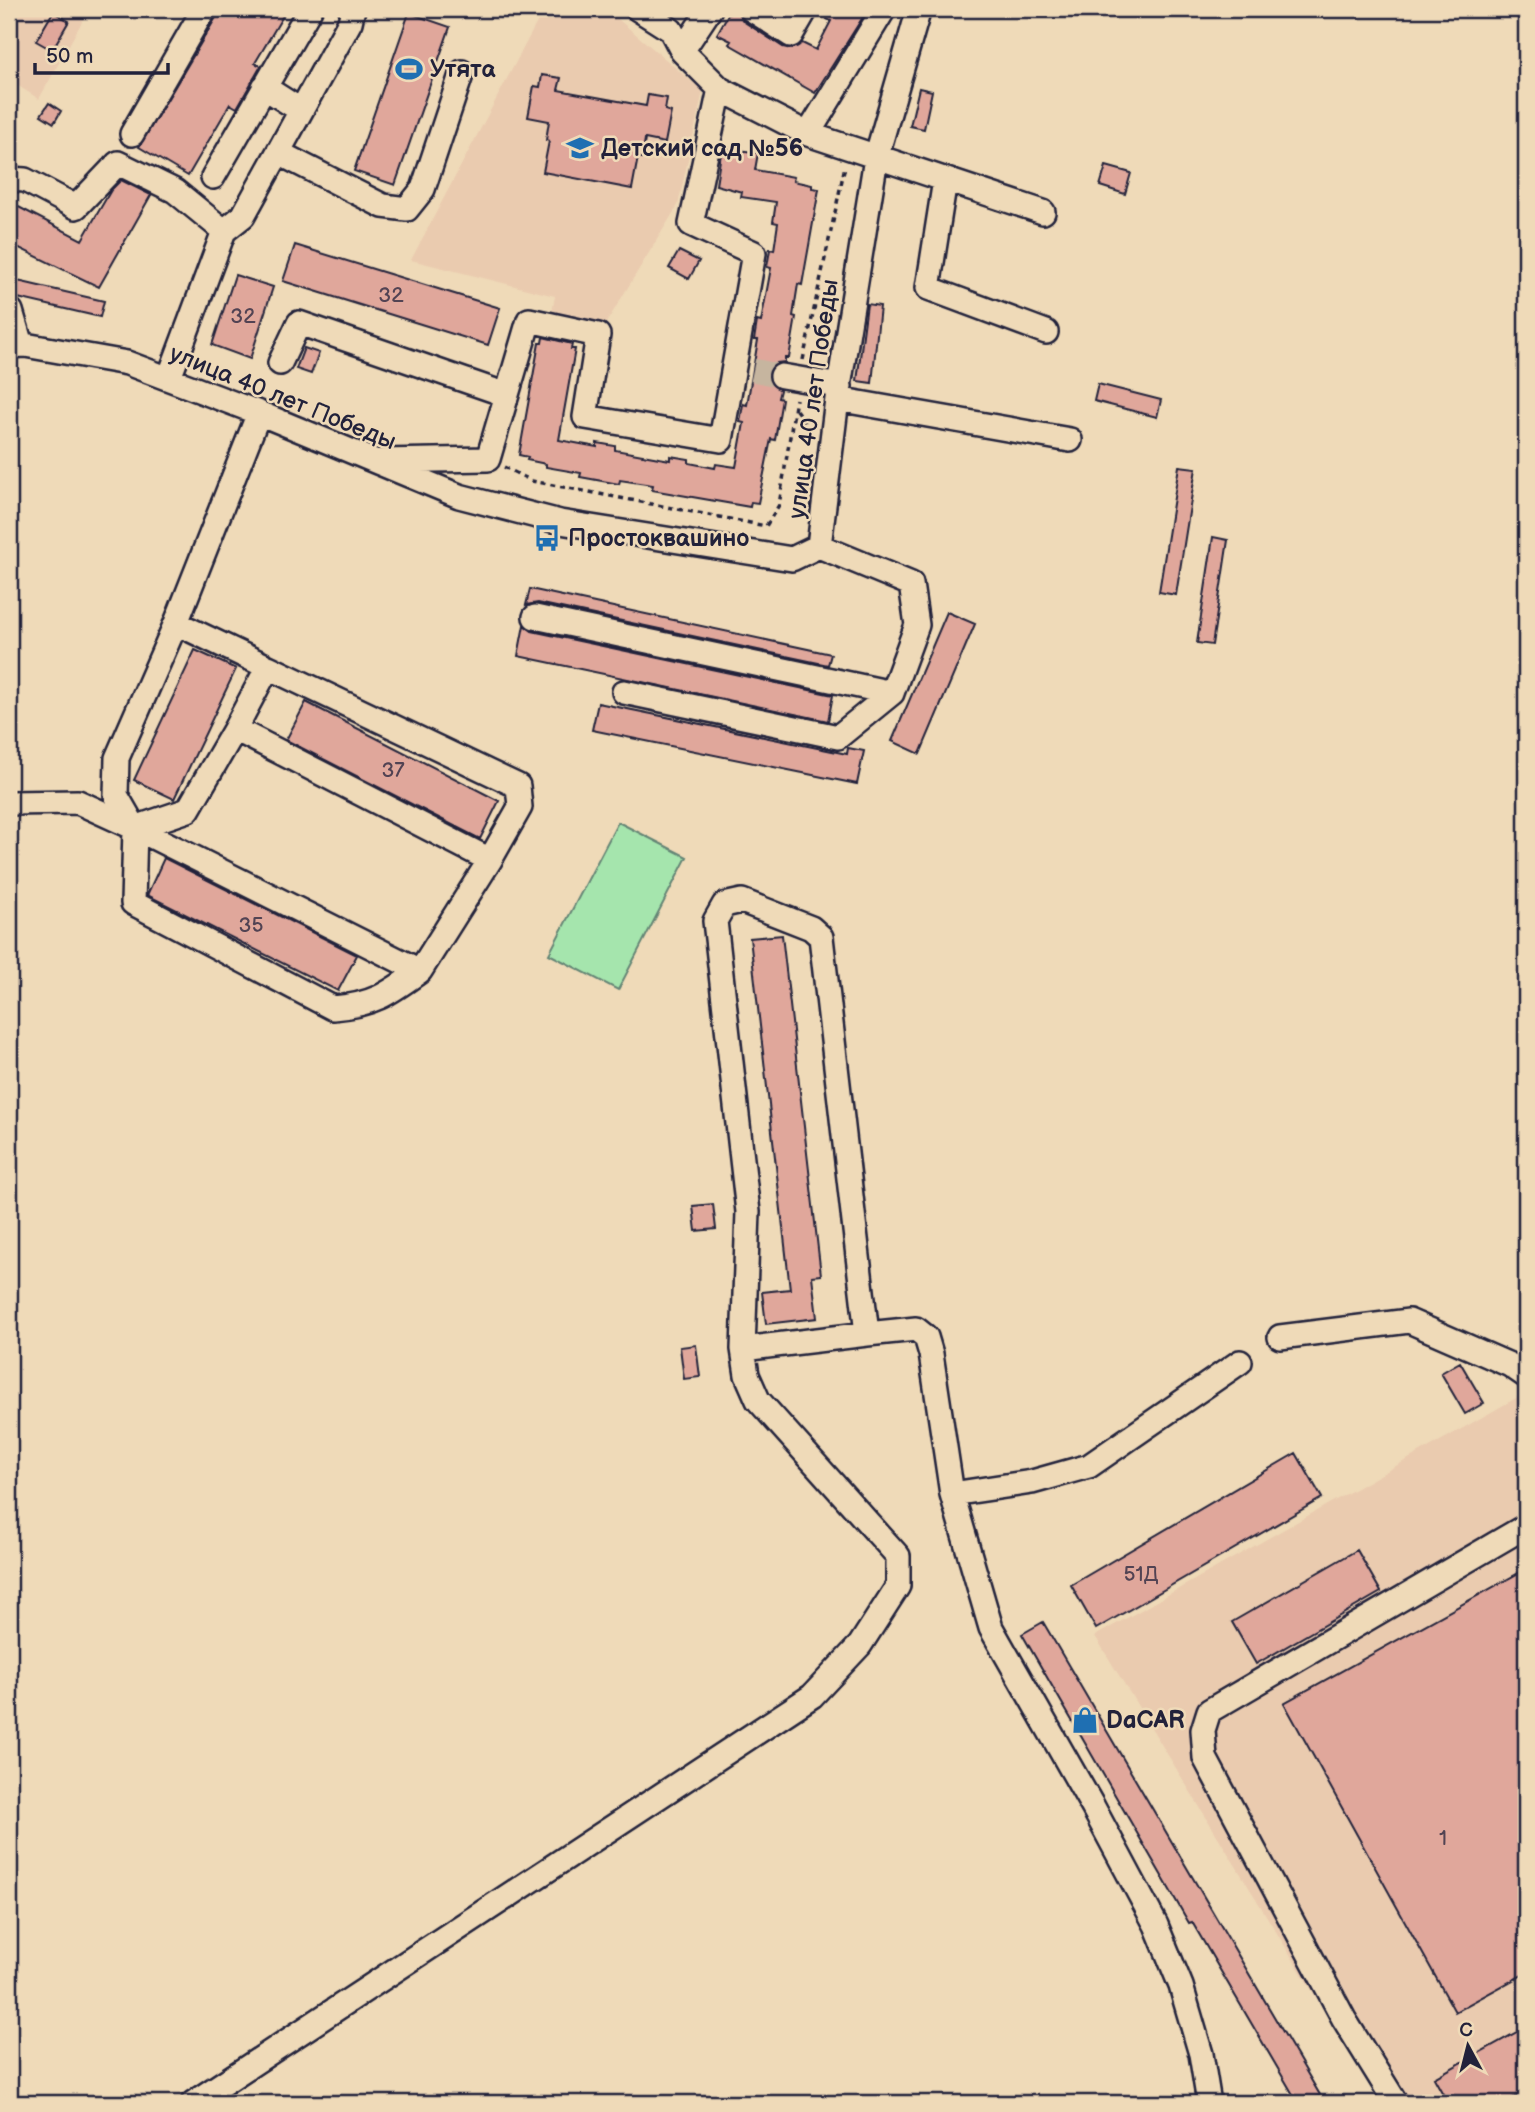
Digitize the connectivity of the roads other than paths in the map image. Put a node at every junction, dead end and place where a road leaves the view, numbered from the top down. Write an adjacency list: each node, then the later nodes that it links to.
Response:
1 (204, 9): 15 (street)
2 (310, 9): 12 (street)
3 (353, 9): 14 (street)
4 (638, 9): 10 (street)
5 (710, 9): 10 (street)
6 (751, 9): 7 (street)
7 (806, 9)
8 (884, 9): 16 (street)
9 (919, 9): 18 (street, улица 40 лет Победы)
10 (682, 51): 13 (street)
11 (462, 72): 17 (street)
12 (264, 86): 14 (street); 19 (street)
13 (720, 89): 16 (street); 31 (street)
14 (300, 110): 17 (street)
15 (132, 134)
16 (808, 134): 18 (street)
17 (279, 153): 23 (street)
18 (876, 158): 21 (street); 30 (street, улица 40 лет Победы)
19 (213, 177)
20 (9, 179): 23 (street)
21 (945, 180): 22 (street); 25 (street)
22 (1043, 212)
23 (224, 231): 29 (street)
24 (9, 310): 26 (street)
25 (1046, 332)
26 (15, 345): 29 (street, улица 40 лет Победы)
27 (280, 363): 31 (street)
28 (782, 376): 30 (street)
29 (169, 378): 32 (street, улица 40 лет Победы)
30 (839, 393): 33 (street); 35 (street, улица 40 лет Победы)
31 (507, 395): 34 (street)
32 (259, 413): 34 (street, улица 40 лет Победы); 37 (street)
33 (1070, 440)
34 (371, 461): 35 (street, улица 40 лет Победы)
35 (819, 546): 40 (street)
36 (535, 617): 40 (street)
37 (176, 623): 38 (street); 43 (street)
38 (268, 667): 41 (street); 44 (street)
39 (624, 692): 40 (street)
40 (892, 693)
41 (235, 729): 43 (street); 44 (street)
42 (9, 803): 43 (street)
43 (135, 828): 45 (street); 45 (street)
44 (490, 860): 45 (street)
45 (419, 971)
46 (867, 1334): 48 (street); 48 (street); 51 (street)
47 (1280, 1337): 50 (street)
48 (743, 1349): 53 (street)
49 (1240, 1362): 51 (street)
50 (1526, 1376)
51 (952, 1494): 54 (street)
52 (1526, 1526): 55 (street)
53 (192, 2103)
54 (1209, 2103)
55 (1396, 2103)

